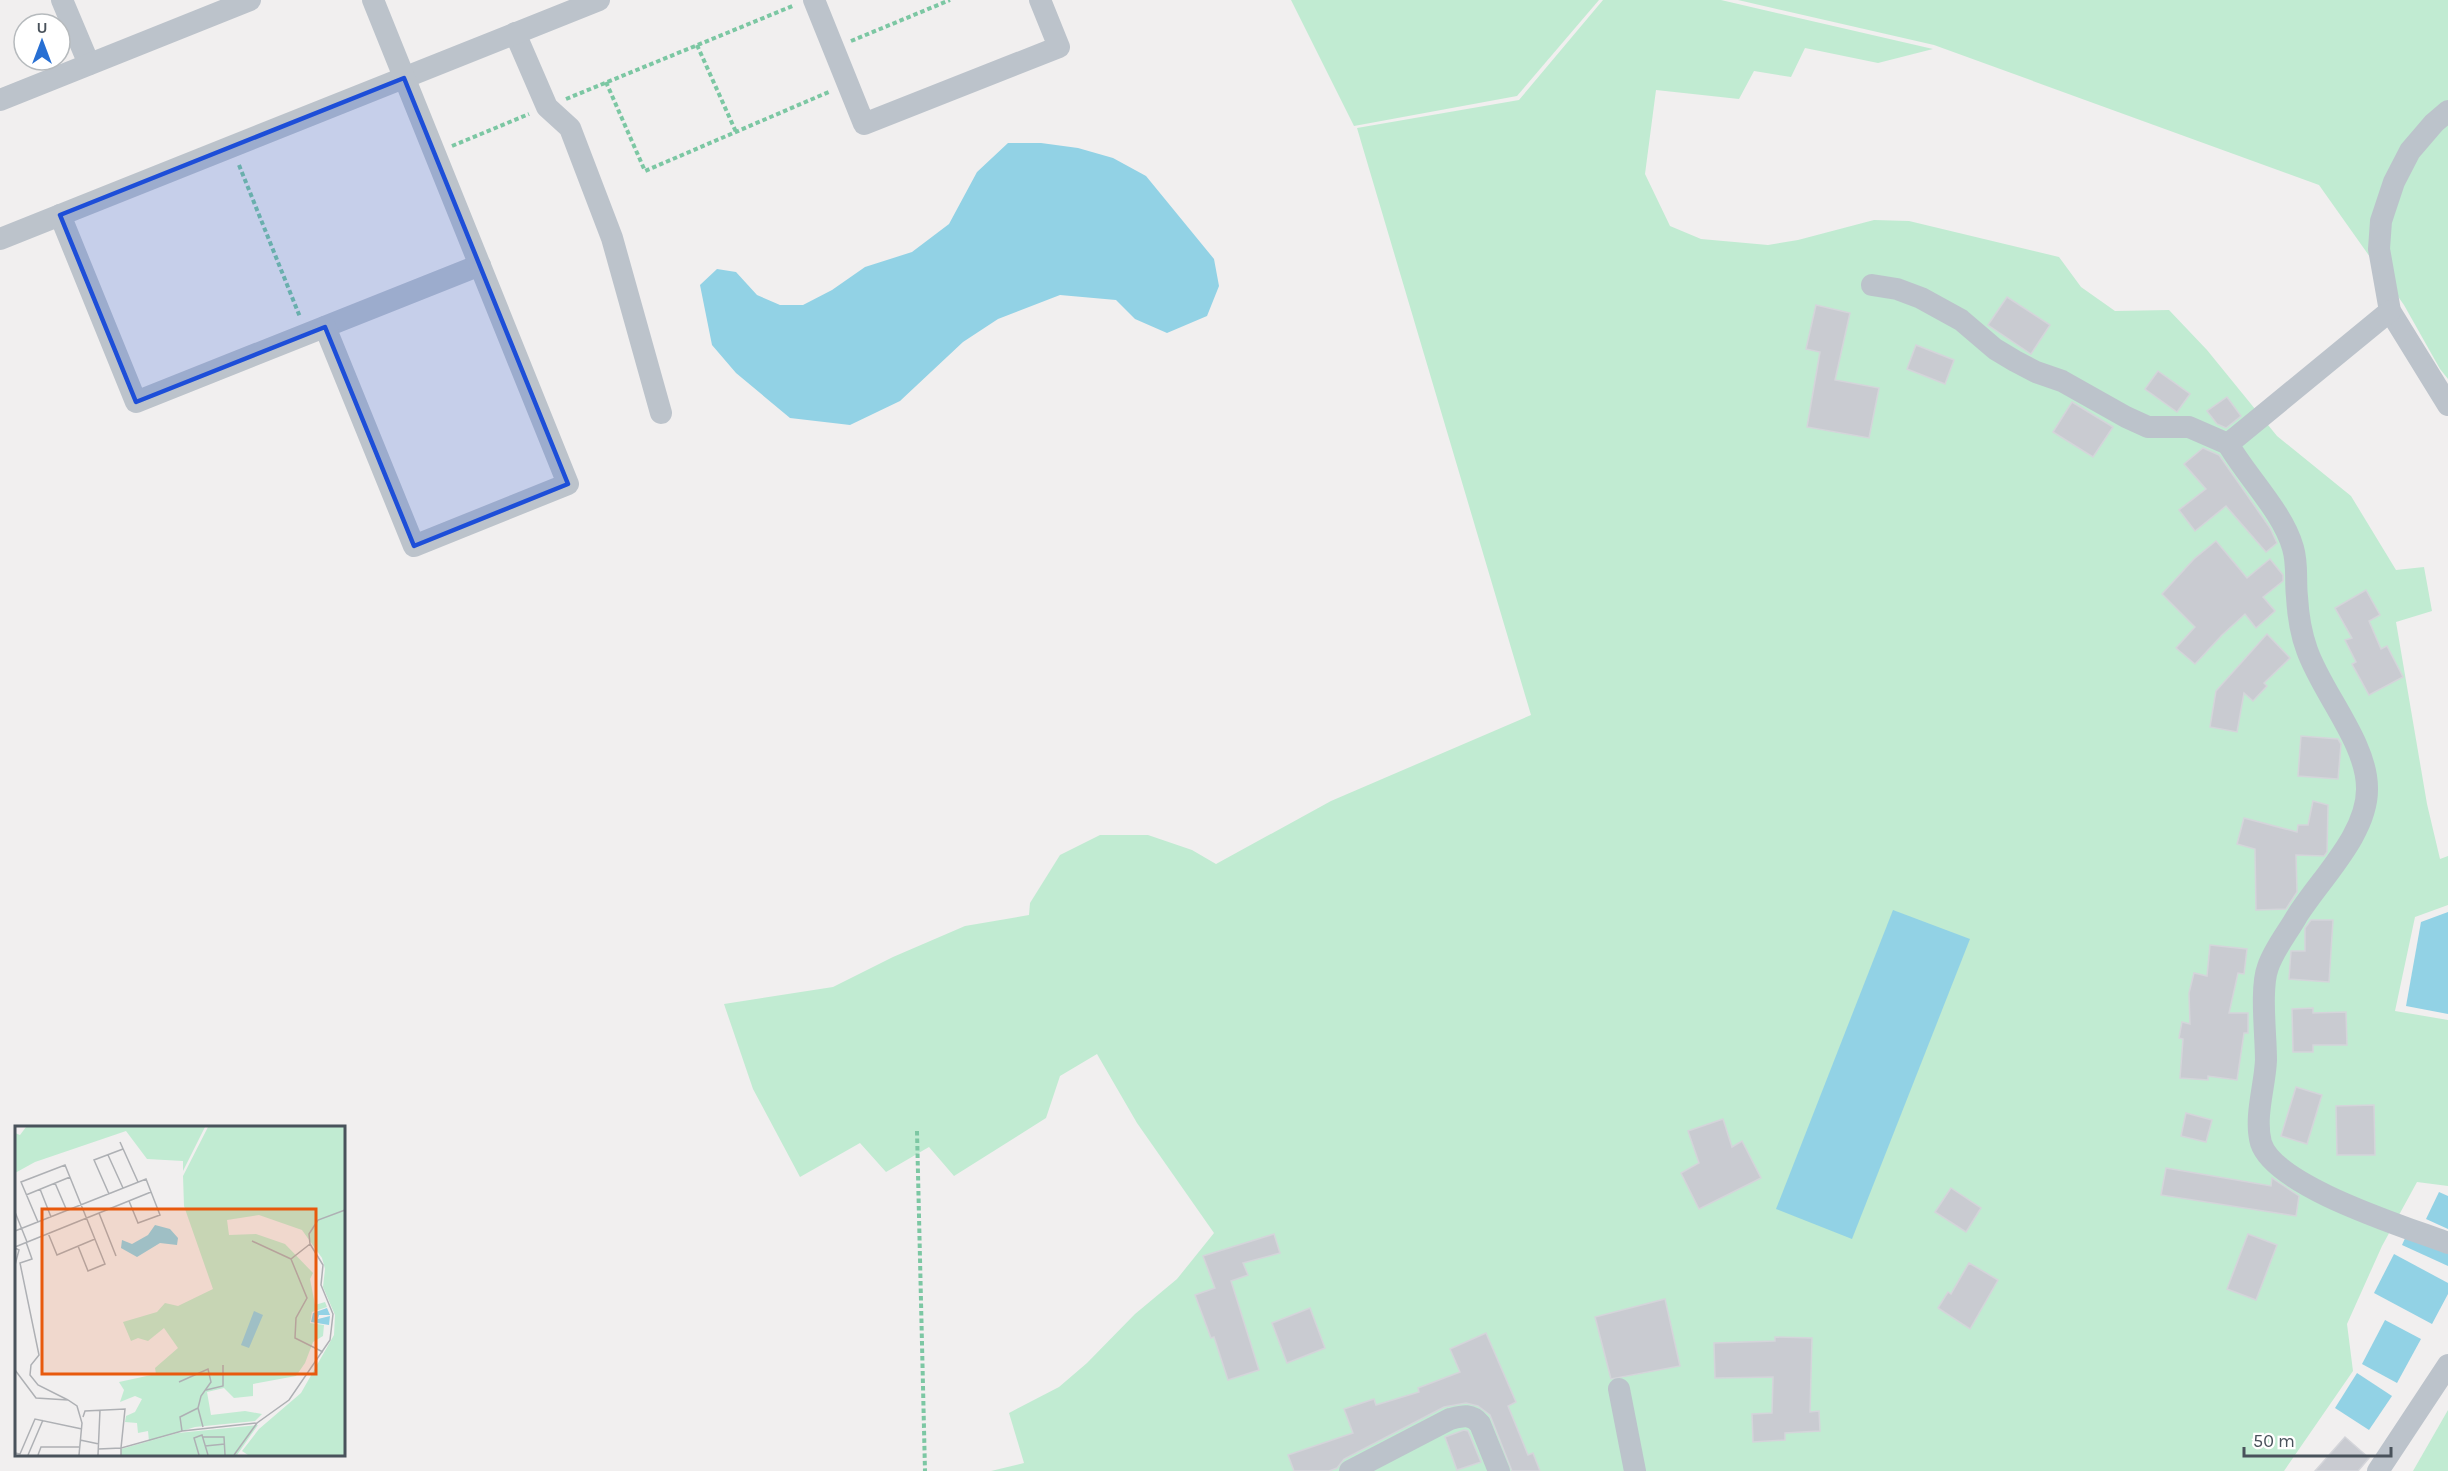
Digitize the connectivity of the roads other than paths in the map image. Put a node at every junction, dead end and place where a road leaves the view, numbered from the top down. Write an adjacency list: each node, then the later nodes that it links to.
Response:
1 (62, 0): 9 (street)
2 (250, 0): 7 (street)
3 (372, 0): 10 (street)
4 (599, 0): 8 (street)
5 (1040, 0): 6 (street)
6 (805, 2)
7 (221, 5): 9 (street)
8 (515, 33): 10 (street); 20 (street)
9 (89, 64): 11 (street)
10 (404, 78): 13 (street); 15 (street)
11 (0, 100)
12 (2448, 111): 17 (street)
13 (60, 214): 14 (street); 18 (street)
14 (0, 238)
15 (480, 265): 18 (street); 18 (street)
16 (1872, 285): 21 (street)
17 (2390, 310): 19 (street); 21 (street)
18 (316, 330)
19 (2448, 405)
20 (662, 413)
21 (2228, 444): 22 (street)
22 (2448, 1243)
23 (2448, 1365): 28 (street)
24 (1619, 1389): 27 (street)
25 (1350, 1471): 26 (street)
26 (1499, 1471)
27 (1635, 1471)
28 (2378, 1471)

